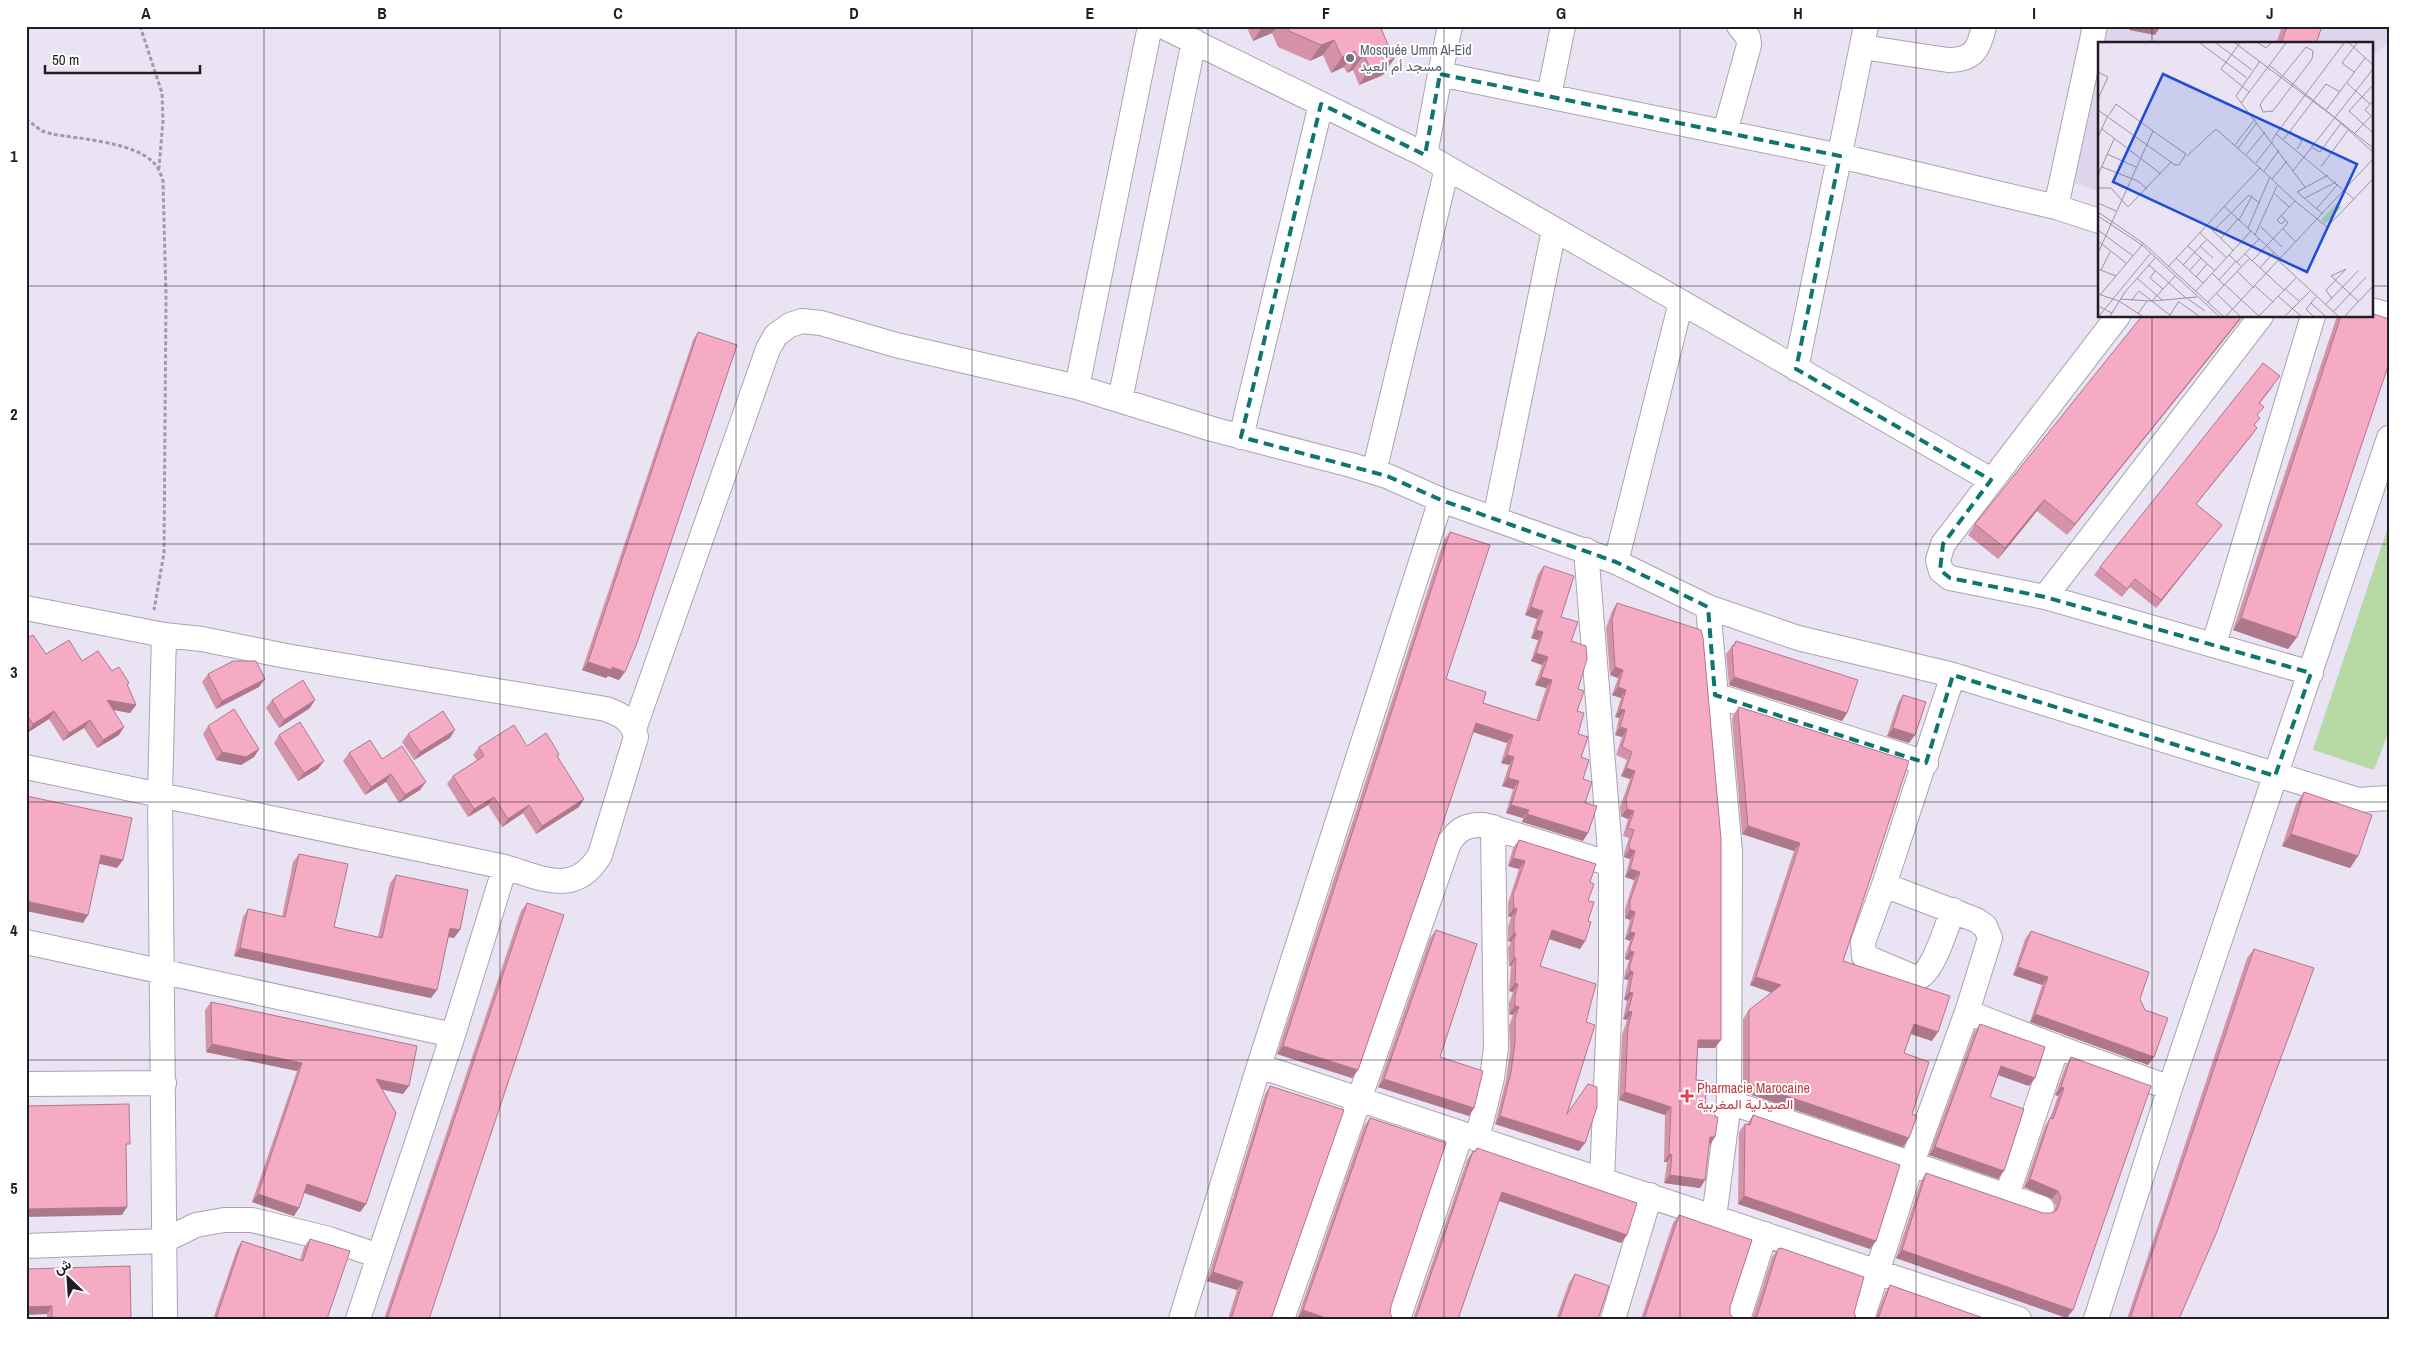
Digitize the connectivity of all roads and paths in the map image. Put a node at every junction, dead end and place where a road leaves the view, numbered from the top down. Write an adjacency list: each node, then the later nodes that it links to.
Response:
1 (140, 26): 18 (path)
2 (1150, 26): 29 (street)
3 (1450, 26): 10 (street)
4 (1563, 26): 11 (street)
5 (1740, 26): 14 (street)
6 (1984, 26): 9 (street)
7 (2095, 26): 19 (street)
8 (1177, 31): 12 (street); 30 (street)
9 (1864, 37): 16 (street)
10 (1440, 74): 11 (street); 15 (street)
11 (1549, 96): 14 (street)
12 (1321, 104): 15 (street); 31 (street)
13 (26, 119): 18 (path)
14 (1725, 132): 16 (street)
15 (1425, 155): 17 (street)
16 (1840, 156): 19 (street); 28 (street)
17 (1447, 168): 21 (street); 33 (street)
18 (159, 169): 42 (path)
19 (2056, 207): 20 (street)
20 (2098, 221)
21 (1554, 230): 22 (street); 36 (street)
22 (1681, 302): 28 (street); 38 (street)
23 (2372, 310): 24 (street)
24 (2389, 315)
25 (2116, 318): 34 (street)
26 (2259, 318): 39 (street)
27 (2312, 318): 43 (street)
28 (1796, 369): 34 (street)
29 (1077, 387): 30 (street); 47 (street)
30 (1120, 400): 31 (street)
31 (1242, 437): 33 (street)
32 (2389, 438): 44 (street)
33 (1374, 472): 35 (street)
34 (1991, 480): 39 (street)
35 (1441, 500): 36 (street); 63 (street)
36 (1496, 518): 37 (street)
37 (1586, 550): 38 (street); 54 (street)
38 (1616, 562): 40 (street)
39 (2045, 597): 43 (street)
40 (1708, 607): 45 (street); 46 (street)
41 (26, 608): 42 (street)
42 (154, 633): 47 (street); 51 (street)
43 (2214, 644): 44 (street)
44 (2311, 673): 50 (street)
45 (1953, 675): 48 (street); 50 (street)
46 (1715, 695): 48 (street); 68 (street)
47 (634, 729): 55 (street)
48 (1926, 763): 56 (street)
49 (26, 767): 51 (street)
50 (2275, 776): 52 (street); 66 (street)
51 (160, 793): 55 (street); 59 (street)
52 (2389, 798)
53 (1493, 827): 54 (street); 67 (street); 69 (street)
54 (1611, 864): 71 (street)
55 (505, 867): 61 (street)
56 (1884, 885): 57 (street); 57 (street)
57 (1953, 910): 60 (street)
58 (26, 942): 59 (street)
59 (162, 971): 61 (street); 64 (street)
60 (1967, 1012): 62 (street); 70 (street)
61 (453, 1034): 79 (street)
62 (2057, 1047): 66 (street); 73 (street)
63 (1259, 1066): 67 (street); 84 (street)
64 (164, 1083): 65 (street); 77 (street)
65 (26, 1084)
66 (2170, 1088): 91 (street)
67 (1359, 1099): 69 (street); 85 (street)
68 (1729, 1102): 70 (street); 75 (street)
69 (1469, 1137): 71 (street); 86 (street)
70 (1912, 1163): 73 (street); 80 (street)
71 (1602, 1179): 72 (street)
72 (1650, 1195): 75 (street); 87 (street)
73 (2007, 1195): 74 (street)
74 (2042, 1208)
75 (1714, 1218): 76 (street)
76 (1765, 1234): 80 (street); 88 (street)
77 (164, 1242): 78 (street); 79 (street); 82 (street)
78 (26, 1246)
79 (379, 1256): 83 (street)
80 (1877, 1271): 81 (street); 89 (street)
81 (1981, 1313): 90 (street)
82 (164, 1319)
83 (358, 1319)
84 (1181, 1319)
85 (1282, 1319)
86 (1398, 1319)
87 (1613, 1319)
88 (1738, 1319)
89 (1862, 1319)
90 (2019, 1319)
91 (2096, 1319)

